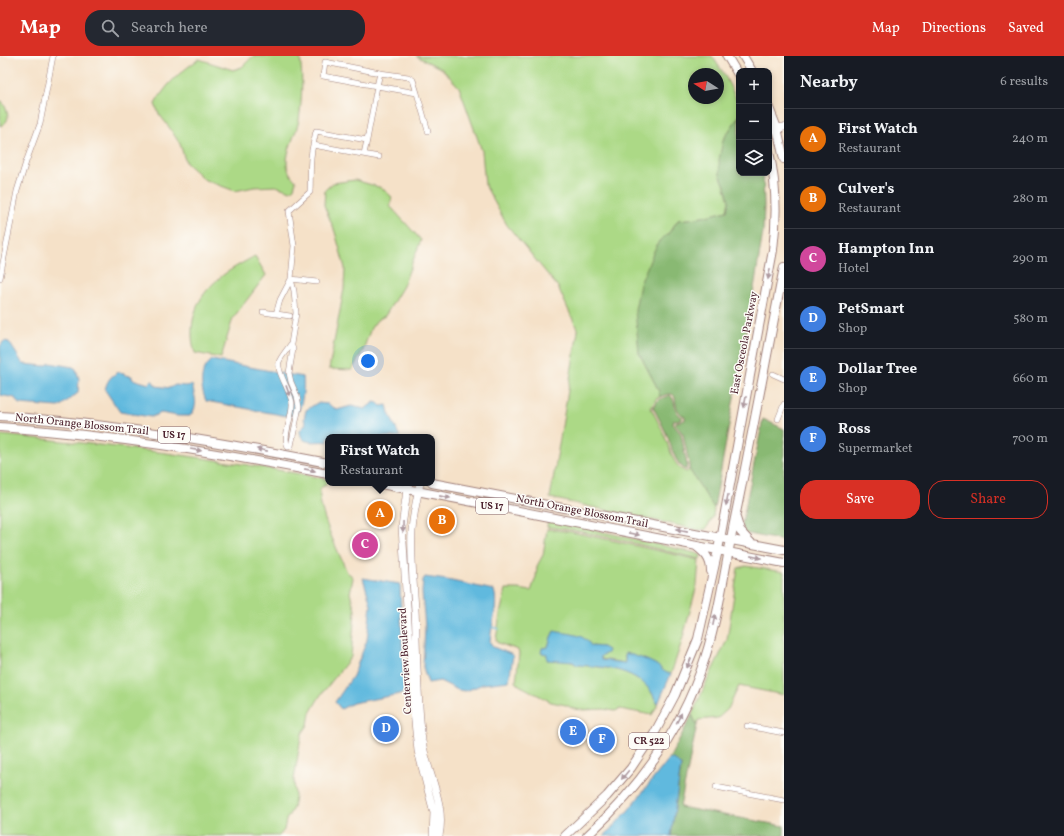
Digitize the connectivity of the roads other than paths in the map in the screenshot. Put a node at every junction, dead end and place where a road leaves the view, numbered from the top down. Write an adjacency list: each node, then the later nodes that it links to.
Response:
1 (53, 56): 19 (street)
2 (727, 56): 5 (main road)
3 (743, 56): 4 (main road)
4 (750, 68)
5 (736, 71)
6 (380, 73): 7 (street); 7 (street); 8 (street)
7 (377, 86): 8 (street); 12 (street)
8 (417, 93): 11 (street)
9 (772, 117): 10 (main road)
10 (776, 129): 16 (main road)
11 (428, 131)
12 (367, 140): 13 (street); 14 (street)
13 (313, 145): 14 (street); 20 (street)
14 (364, 154): 15 (street)
15 (379, 157)
16 (784, 159)
17 (772, 174): 48 (main road, East Osceola Parkway / CR 522, one-way to 48)
18 (784, 267): 47 (main road, CR 522)
19 (0, 278)
20 (291, 279): 21 (street); 23 (street); 25 (street)
21 (317, 282)
22 (263, 312): 23 (street)
23 (276, 314): 24 (street)
24 (290, 316)
25 (291, 344): 26 (street); 27 (street)
26 (282, 358): 27 (street); 30 (street)
27 (291, 362): 29 (street)
28 (773, 374): 31 (street)
29 (290, 375): 30 (street); 30 (street, one-way to 29)
30 (283, 378)
31 (784, 378)
32 (784, 404): 34 (street)
33 (0, 416): 35 (main road, North Orange Blossom Trail / US 17)
34 (778, 418)
35 (88, 424): 37 (main road, North Orange Blossom Trail / US 17); 38 (main road)
36 (0, 427): 38 (main road, North Orange Blossom Trail / US 17)
37 (120, 428): 39 (main road); 40 (main road, North Orange Blossom Trail / US 17, one-way to 37)
38 (60, 432): 39 (main road, North Orange Blossom Trail / US 17)
39 (89, 436): 42 (main road, North Orange Blossom Trail / US 17, one-way to 42)
40 (283, 454): 41 (main road, North Orange Blossom Trail / US 17); 42 (main road)
41 (325, 461)
42 (265, 462): 43 (main road, North Orange Blossom Trail / US 17, one-way to 43)
43 (325, 473)
44 (435, 484): 48 (main road, North Orange Blossom Trail / US 17, one-way to 44)
45 (408, 486): 46 (main road, North Orange Blossom Trail / US 17); 56 (street, Centerview Boulevard, one-way to 56)
46 (419, 487): 51 (main road, North Orange Blossom Trail / US 17, one-way to 51); 56 (street, Centerview Boulevard)
47 (735, 515): 49 (main road, CR 522); 50 (main road)
48 (720, 537): 49 (main road, North Orange Blossom Trail / US 17); 52 (main road, CR 522)
49 (731, 539): 50 (main road, North Orange Blossom Trail / US 17); 54 (main road, CR 522)
50 (752, 544): 53 (main road, North Orange Blossom Trail / US 17)
51 (695, 545): 52 (main road, North Orange Blossom Trail / US 17); 57 (main road)
52 (718, 550): 54 (main road, North Orange Blossom Trail / US 17); 57 (main road, CR 522)
53 (784, 550)
54 (728, 552): 55 (main road, North Orange Blossom Trail / US 17, one-way to 55); 66 (main road, CR 522, one-way to 54)
55 (784, 563)
56 (409, 565): 60 (street, Centerview Boulevard)
57 (712, 578): 65 (main road, CR 522, one-way to 65)
58 (747, 726): 59 (street)
59 (784, 733)
60 (421, 750): 63 (street, Centerview Boulevard); 64 (street, Centerview Boulevard)
61 (716, 787): 62 (street)
62 (784, 800)
63 (433, 836)
64 (439, 836)
65 (565, 836)
66 (587, 836)

